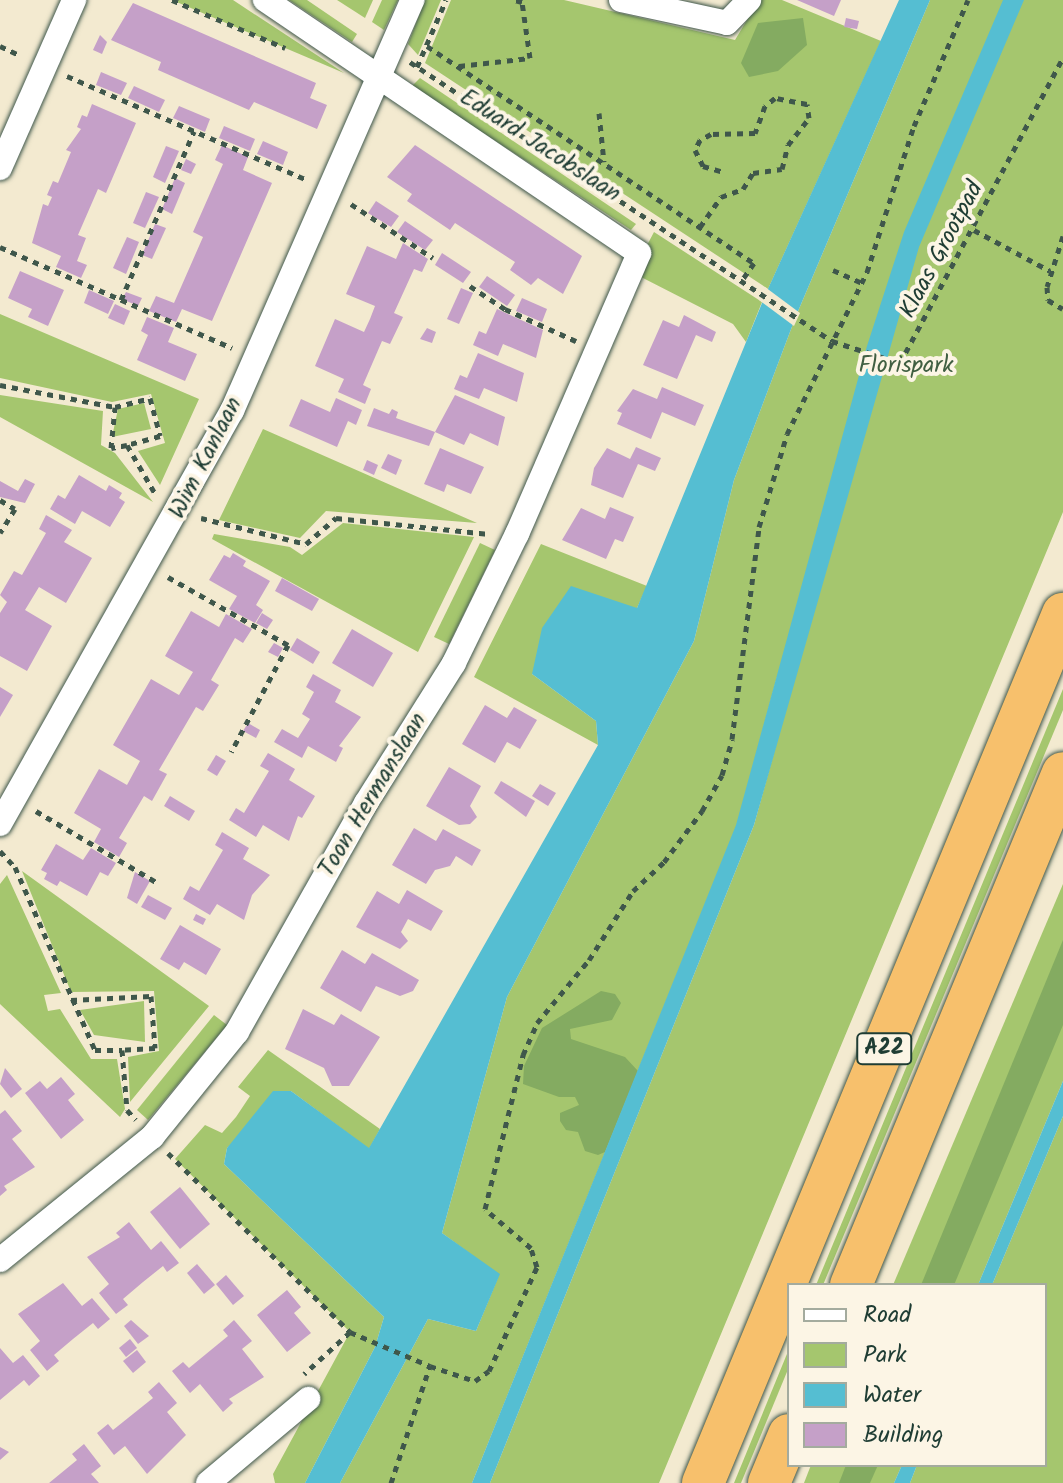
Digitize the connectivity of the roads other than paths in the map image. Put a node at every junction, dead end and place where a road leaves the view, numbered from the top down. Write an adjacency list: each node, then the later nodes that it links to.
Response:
1 (74, 0): 7 (street)
2 (265, 0): 6 (street, Eduard Jacobslaan)
3 (412, 0): 6 (street, Wim Kanlaan)
4 (621, 0): 5 (street)
5 (749, 0)
6 (379, 75): 8 (street, Eduard Jacobslaan); 11 (street, Wim Kanlaan)
7 (0, 168)
8 (639, 253): 12 (street, Toon Hermanslaan)
9 (1063, 614): 17 (highway, A22)
10 (1063, 773): 13 (highway, A22)
11 (0, 824)
12 (0, 1260)
13 (852, 1283)
14 (308, 1399): 16 (street)
15 (787, 1440): 18 (highway)
16 (208, 1483)
17 (703, 1483)
18 (769, 1483)

